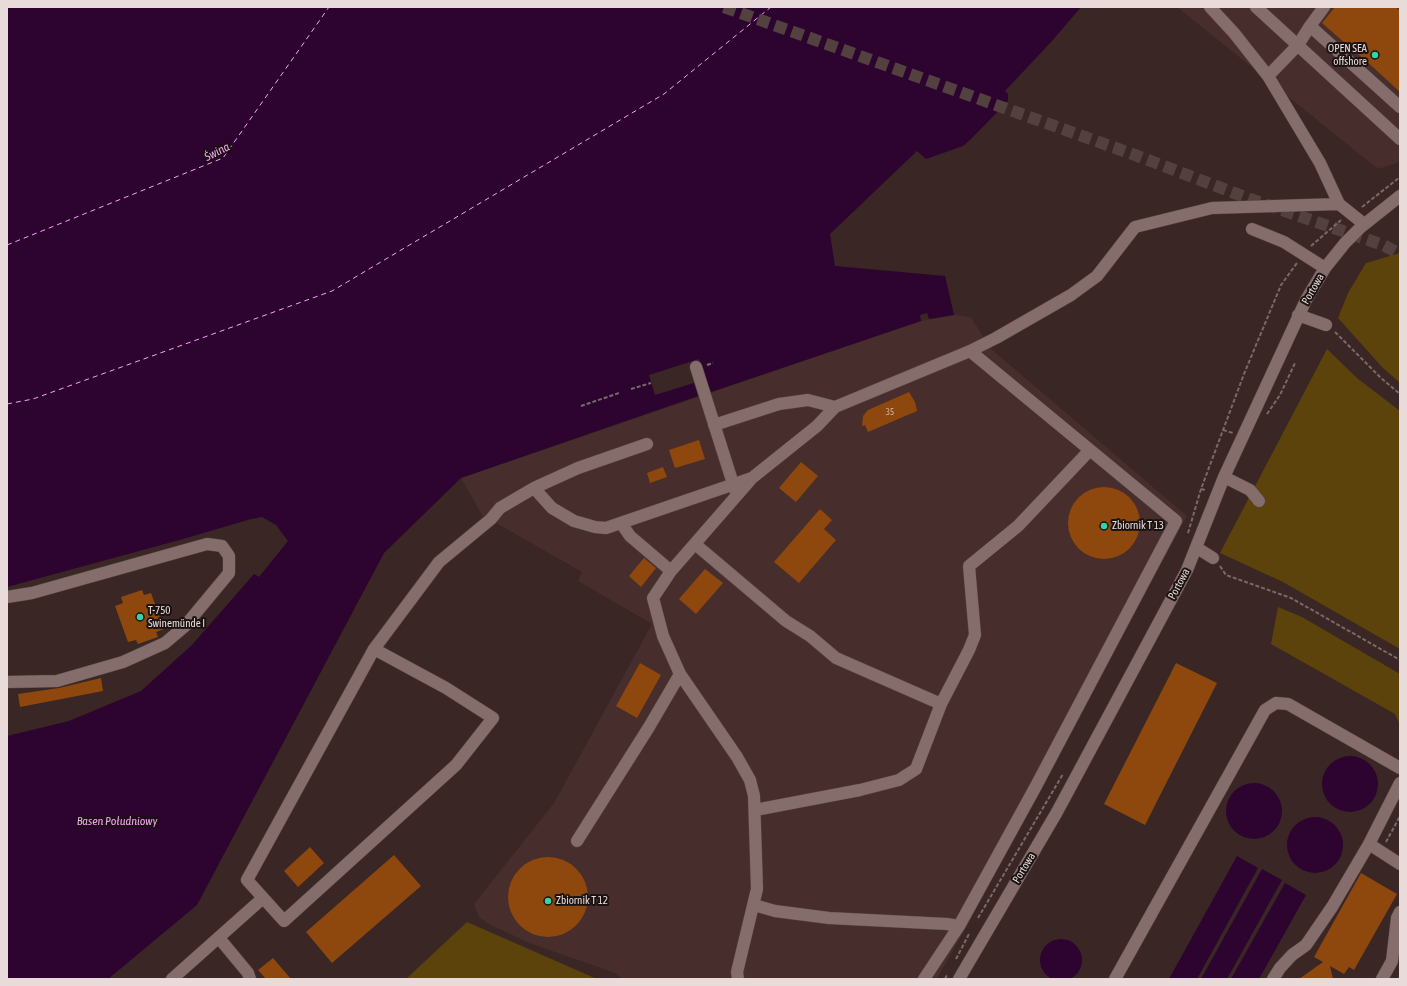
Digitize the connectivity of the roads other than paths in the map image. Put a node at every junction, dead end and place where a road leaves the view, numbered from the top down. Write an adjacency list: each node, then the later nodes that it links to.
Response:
1 (1210, 7): 6 (street)
2 (1256, 7): 5 (street)
3 (1324, 7): 4 (street)
4 (1310, 26): 5 (street); 7 (street)
5 (1298, 45): 6 (street); 8 (street)
6 (1268, 76): 10 (street)
7 (1400, 107)
8 (1400, 139)
9 (1400, 196): 11 (street, Portowa)
10 (1339, 204): 11 (street); 16 (street)
11 (1364, 224): 13 (street, Portowa)
12 (1252, 228): 13 (street)
13 (1325, 268): 14 (street, Portowa)
14 (1298, 315): 15 (street); 22 (street, Portowa)
15 (1326, 325)
16 (970, 351): 18 (street); 21 (street)
17 (696, 367): 19 (street)
18 (835, 407): 19 (street); 23 (street)
19 (714, 425): 24 (street)
20 (647, 444): 25 (street)
21 (1090, 450): 37 (street); 47 (street)
22 (1224, 477): 27 (street); 30 (street, Portowa)
23 (752, 478): 24 (street); 26 (street)
24 (733, 483): 26 (street); 28 (street)
25 (534, 488): 28 (street); 34 (street)
26 (737, 497): 29 (street)
27 (1259, 501)
28 (621, 523): 32 (street)
29 (695, 544): 32 (street); 37 (street)
30 (1197, 548): 31 (street); 53 (street, Portowa)
31 (1213, 558)
32 (671, 571): 35 (street)
33 (7, 597): 36 (street)
34 (374, 649): 44 (street); 44 (street)
35 (680, 674): 40 (street); 41 (street)
36 (7, 682)
37 (941, 704): 40 (street)
38 (1400, 768): 54 (street)
39 (1400, 783): 42 (street)
40 (755, 810): 45 (street)
41 (577, 841)
42 (1369, 844): 43 (street); 55 (street)
43 (1400, 864)
44 (263, 898): 48 (street)
45 (754, 905): 47 (street); 51 (street)
46 (1400, 912): 56 (street)
47 (958, 926): 52 (street)
48 (218, 938): 49 (street); 50 (street)
49 (172, 979)
50 (250, 979)
51 (738, 979)
52 (924, 979)
53 (959, 979)
54 (1115, 979)
55 (1273, 979)
56 (1382, 979)

